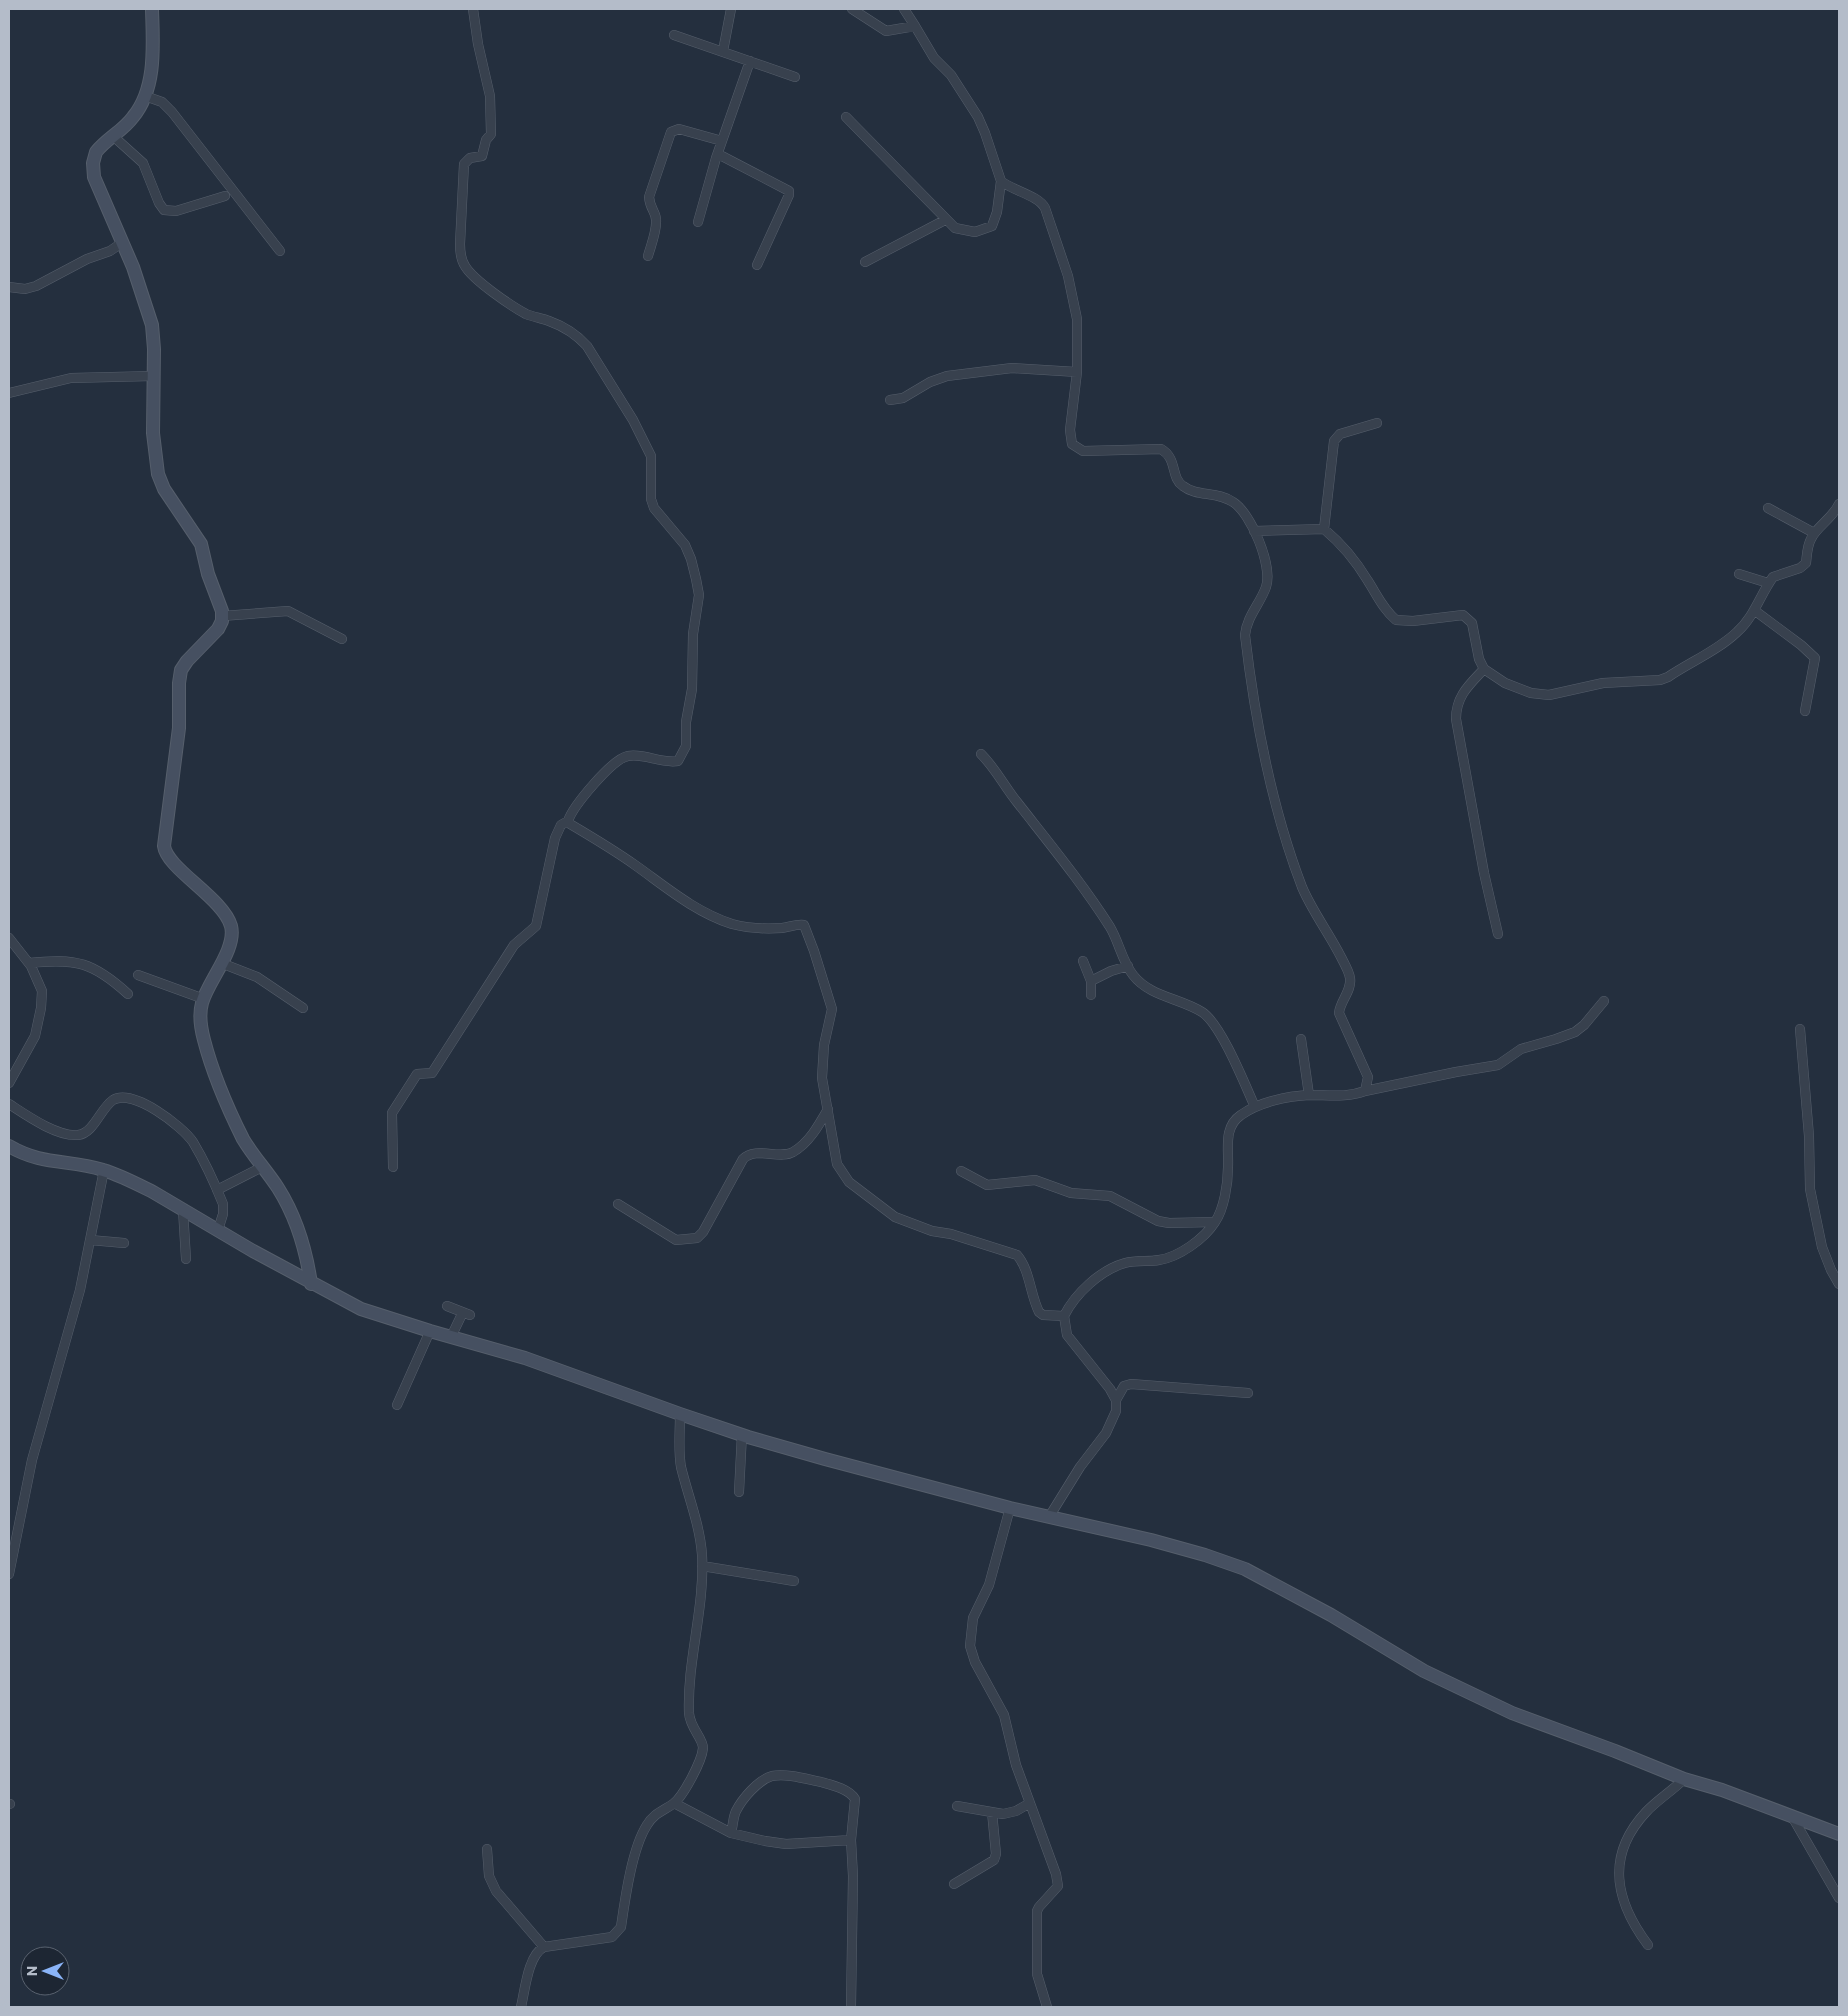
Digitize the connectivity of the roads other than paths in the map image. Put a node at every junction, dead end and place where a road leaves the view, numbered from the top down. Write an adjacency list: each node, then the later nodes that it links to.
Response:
1 (152, 9): 11 (main road)
2 (473, 9): 44 (street)
3 (731, 9): 8 (street)
4 (852, 9): 6 (street)
5 (904, 9): 6 (street)
6 (915, 26): 16 (street)
7 (674, 36): 8 (street)
8 (723, 51): 9 (street)
9 (750, 61): 10 (street); 14 (street)
10 (795, 77)
11 (145, 96): 13 (main road); 21 (street)
12 (846, 117): 18 (street)
13 (113, 136): 17 (street); 20 (main road)
14 (722, 141): 15 (street); 22 (street)
15 (718, 154): 19 (street); 24 (street)
16 (1001, 181): 18 (street); 26 (street)
17 (225, 196)
18 (945, 220): 23 (street)
19 (698, 222)
20 (123, 242): 25 (street); 27 (main road)
21 (280, 251)
22 (648, 256)
23 (865, 262)
24 (757, 265)
25 (9, 287)
26 (1076, 372): 29 (street); 34 (street)
27 (153, 376): 28 (street); 39 (main road)
28 (9, 393)
29 (890, 400)
30 (1377, 423): 33 (street)
31 (1839, 504): 35 (street)
32 (1768, 508): 35 (street)
33 (1324, 529): 34 (street); 41 (street)
34 (1254, 531): 61 (street)
35 (1814, 533): 37 (street)
36 (1739, 574): 37 (street)
37 (1768, 583): 38 (street)
38 (1754, 610): 41 (street); 42 (street)
39 (222, 616): 40 (street); 47 (main road)
40 (342, 639)
41 (1484, 669): 45 (street)
42 (1805, 711)
43 (981, 754): 50 (street)
44 (568, 821): 65 (street); 68 (street)
45 (1498, 934)
46 (9, 938): 49 (street)
47 (224, 958): 55 (main road); 57 (street)
48 (1083, 961): 52 (street)
49 (29, 963): 53 (street); 60 (street)
50 (1128, 966): 52 (street); 64 (street)
51 (138, 976): 55 (street)
52 (1091, 981): 54 (street)
53 (128, 994)
54 (1091, 995)
55 (204, 999): 67 (main road)
56 (1604, 1001): 61 (street)
57 (303, 1008)
58 (1800, 1029): 80 (street)
59 (1301, 1039): 62 (street)
60 (9, 1083)
61 (1365, 1091): 62 (street)
62 (1309, 1096): 64 (street)
63 (9, 1104): 71 (street)
64 (1254, 1108): 74 (street)
65 (828, 1109): 72 (street); 82 (street)
66 (9, 1146): 69 (main road)
67 (262, 1167): 71 (street); 79 (main road)
68 (393, 1167)
69 (104, 1170): 73 (main road); 76 (street)
70 (961, 1171): 74 (street)
71 (217, 1190): 75 (street)
72 (618, 1204)
73 (183, 1210): 75 (main road); 78 (street)
74 (1215, 1222): 82 (street)
75 (218, 1230): 79 (main road)
76 (90, 1240): 77 (street); 94 (street)
77 (124, 1242)
78 (186, 1259)
79 (311, 1284): 83 (main road)
80 (1839, 1284)
81 (447, 1306): 84 (street)
82 (1064, 1316): 86 (street)
83 (430, 1331): 84 (main road); 87 (street)
84 (451, 1338): 88 (main road)
85 (1248, 1393): 86 (street)
86 (1116, 1400): 92 (street)
87 (397, 1405)
88 (680, 1414): 89 (main road); 93 (street)
89 (742, 1434): 90 (street); 91 (main road)
90 (739, 1492)
91 (1010, 1508): 92 (main road); 99 (street)
92 (1049, 1517): 96 (main road)
93 (702, 1566): 95 (street); 97 (street)
94 (9, 1574)
95 (794, 1581)
96 (1684, 1779): 101 (main road); 108 (street)
97 (674, 1804): 102 (street); 109 (street)
98 (957, 1806): 100 (street)
99 (1023, 1807): 100 (street); 112 (street)
100 (992, 1812): 106 (street)
101 (1793, 1818): 103 (main road); 107 (street)
102 (731, 1833): 104 (street); 104 (street)
103 (1839, 1834)
104 (851, 1840): 111 (street)
105 (487, 1849): 109 (street)
106 (954, 1884)
107 (1839, 1898)
108 (1648, 1945)
109 (544, 1947): 110 (street)
110 (521, 2007)
111 (851, 2007)
112 (1046, 2007)

